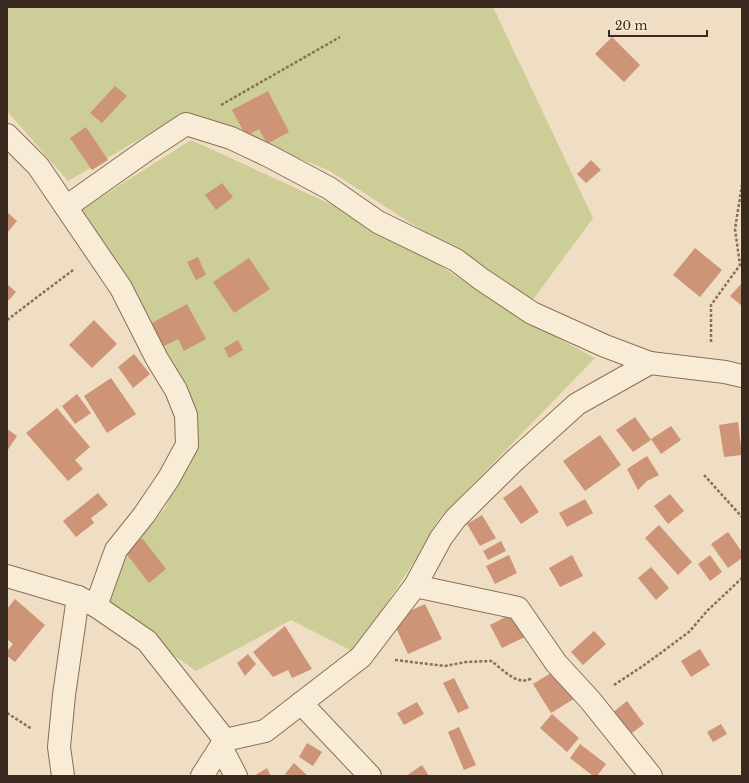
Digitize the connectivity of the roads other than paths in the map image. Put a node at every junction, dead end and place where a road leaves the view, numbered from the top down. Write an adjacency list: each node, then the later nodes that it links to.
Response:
1 (7, 135): 2 (street)
2 (66, 207): 3 (street); 7 (street)
3 (650, 363): 4 (street); 6 (street)
4 (742, 376)
5 (7, 576): 7 (street)
6 (415, 586): 8 (street); 14 (street)
7 (87, 601): 9 (street); 10 (street)
8 (301, 703): 9 (street); 13 (street)
9 (223, 743): 11 (street); 12 (street)
10 (63, 776)
11 (202, 776)
12 (236, 776)
13 (370, 776)
14 (651, 776)

